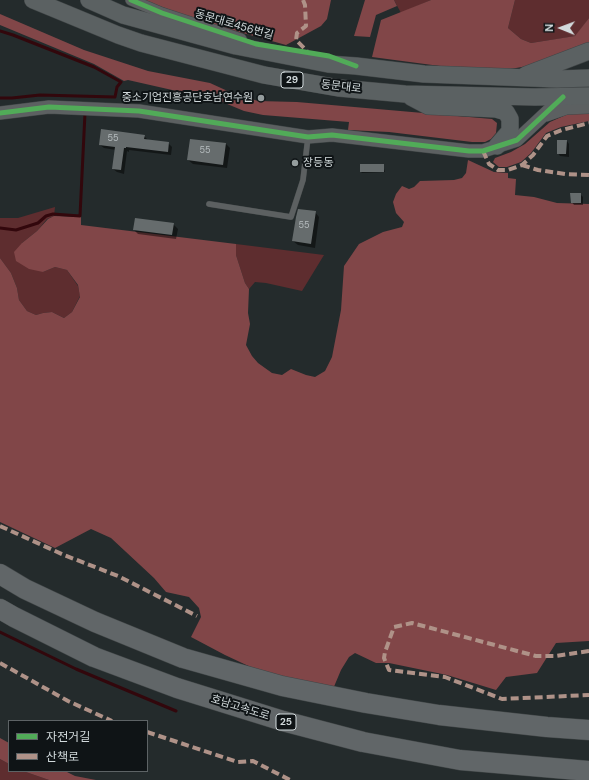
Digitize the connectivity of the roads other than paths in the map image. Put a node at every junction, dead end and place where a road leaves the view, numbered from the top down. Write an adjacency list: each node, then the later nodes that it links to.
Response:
1 (33, 0): 8 (main road, 동문대로 / 29)
2 (89, 0): 5 (main road, 동문대로 / 29)
3 (131, 0): 5 (street, 동문대로456번길)
4 (589, 51): 6 (main road)
5 (356, 66): 6 (main road, 동문대로 / 29)
6 (518, 78): 7 (main road, 동문대로 / 29)
7 (589, 78)
8 (405, 94): 10 (main road, 동문대로 / 29); 15 (main road)
9 (589, 96): 10 (main road, 동문대로 / 29)
10 (563, 97): 13 (street)
11 (589, 107): 13 (street)
12 (0, 113): 14 (street)
13 (540, 118): 15 (street)
14 (308, 137): 15 (street); 16 (lane)
15 (497, 146)
16 (209, 204)
17 (0, 574): 19 (highway)
18 (0, 609): 20 (highway, 호남고속도로 / 25)
19 (589, 730)
20 (589, 771)

